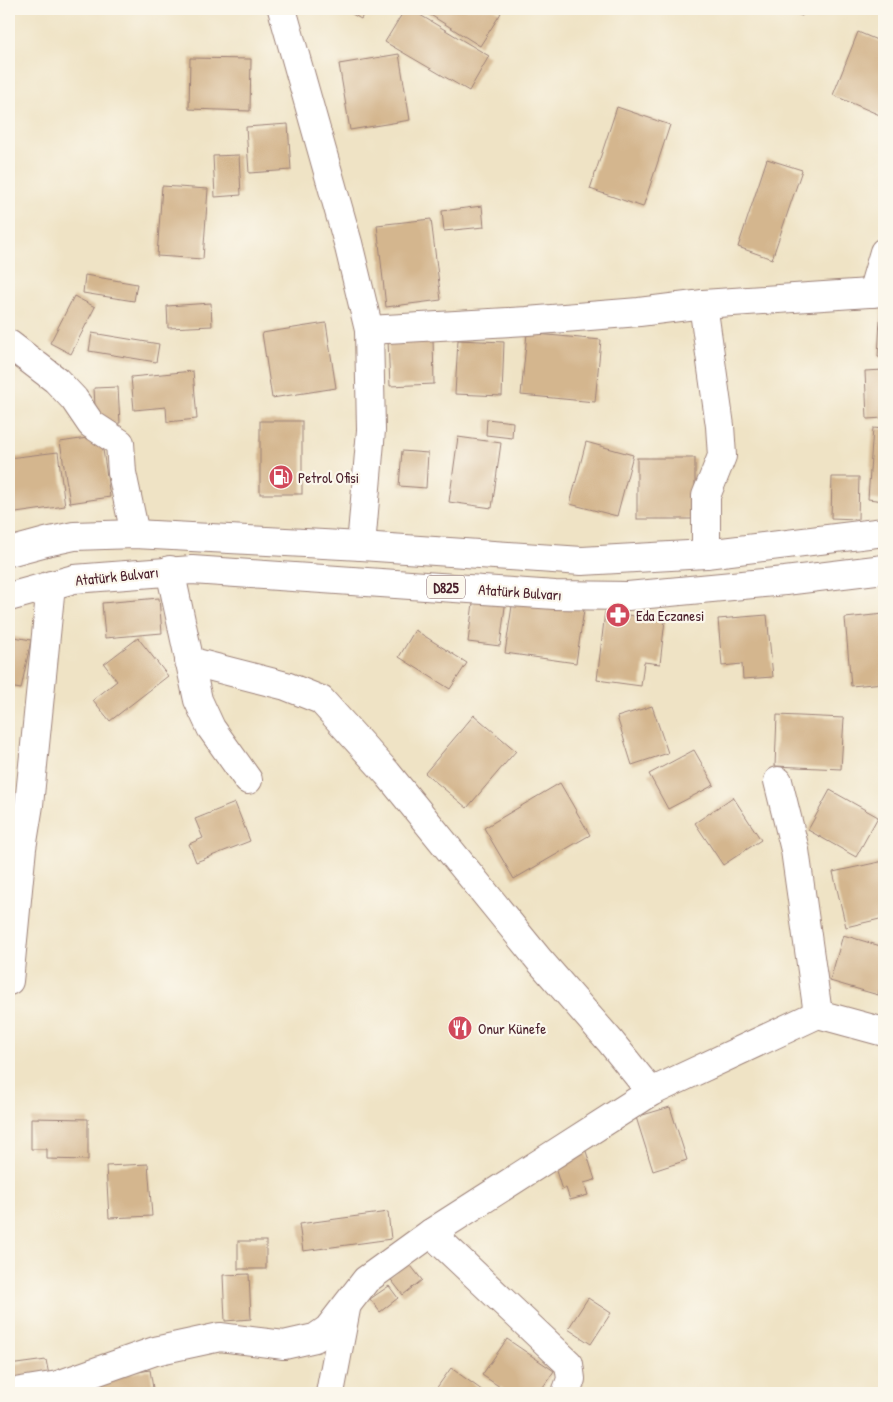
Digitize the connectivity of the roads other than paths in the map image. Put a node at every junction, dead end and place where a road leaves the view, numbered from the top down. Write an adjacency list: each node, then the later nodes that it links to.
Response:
1 (282, 9): 5 (main road)
2 (884, 252): 3 (main road)
3 (878, 292): 4 (main road)
4 (703, 304): 5 (main road); 12 (main road)
5 (369, 330): 10 (main road)
6 (9, 344): 8 (main road)
7 (884, 532): 12 (main road, D825)
8 (135, 534): 9 (main road, D825); 11 (main road, D825)
9 (333, 544): 10 (main road, D825); 15 (main road)
10 (361, 546): 12 (main road, D825)
11 (9, 552)
12 (706, 554)
13 (884, 569): 15 (main road, Atatürk Bulvarı / D825)
14 (170, 570): 15 (main road, Atatürk Bulvarı / D825); 16 (main road, Atatürk Bulvarı / D825); 18 (main road)
15 (331, 578)
16 (51, 585): 17 (main road, Atatürk Bulvarı / D825); 21 (main road)
17 (9, 597)
18 (189, 661): 19 (main road); 25 (main road)
19 (248, 780)
20 (778, 781): 23 (main road)
21 (15, 853): 22 (main road)
22 (9, 981)
23 (818, 1014): 24 (main road); 25 (main road)
24 (884, 1032)
25 (651, 1092): 26 (main road)
26 (431, 1234): 27 (main road); 30 (main road)
27 (347, 1303): 28 (main road); 29 (main road)
28 (9, 1393)
29 (330, 1393)
30 (566, 1393)

